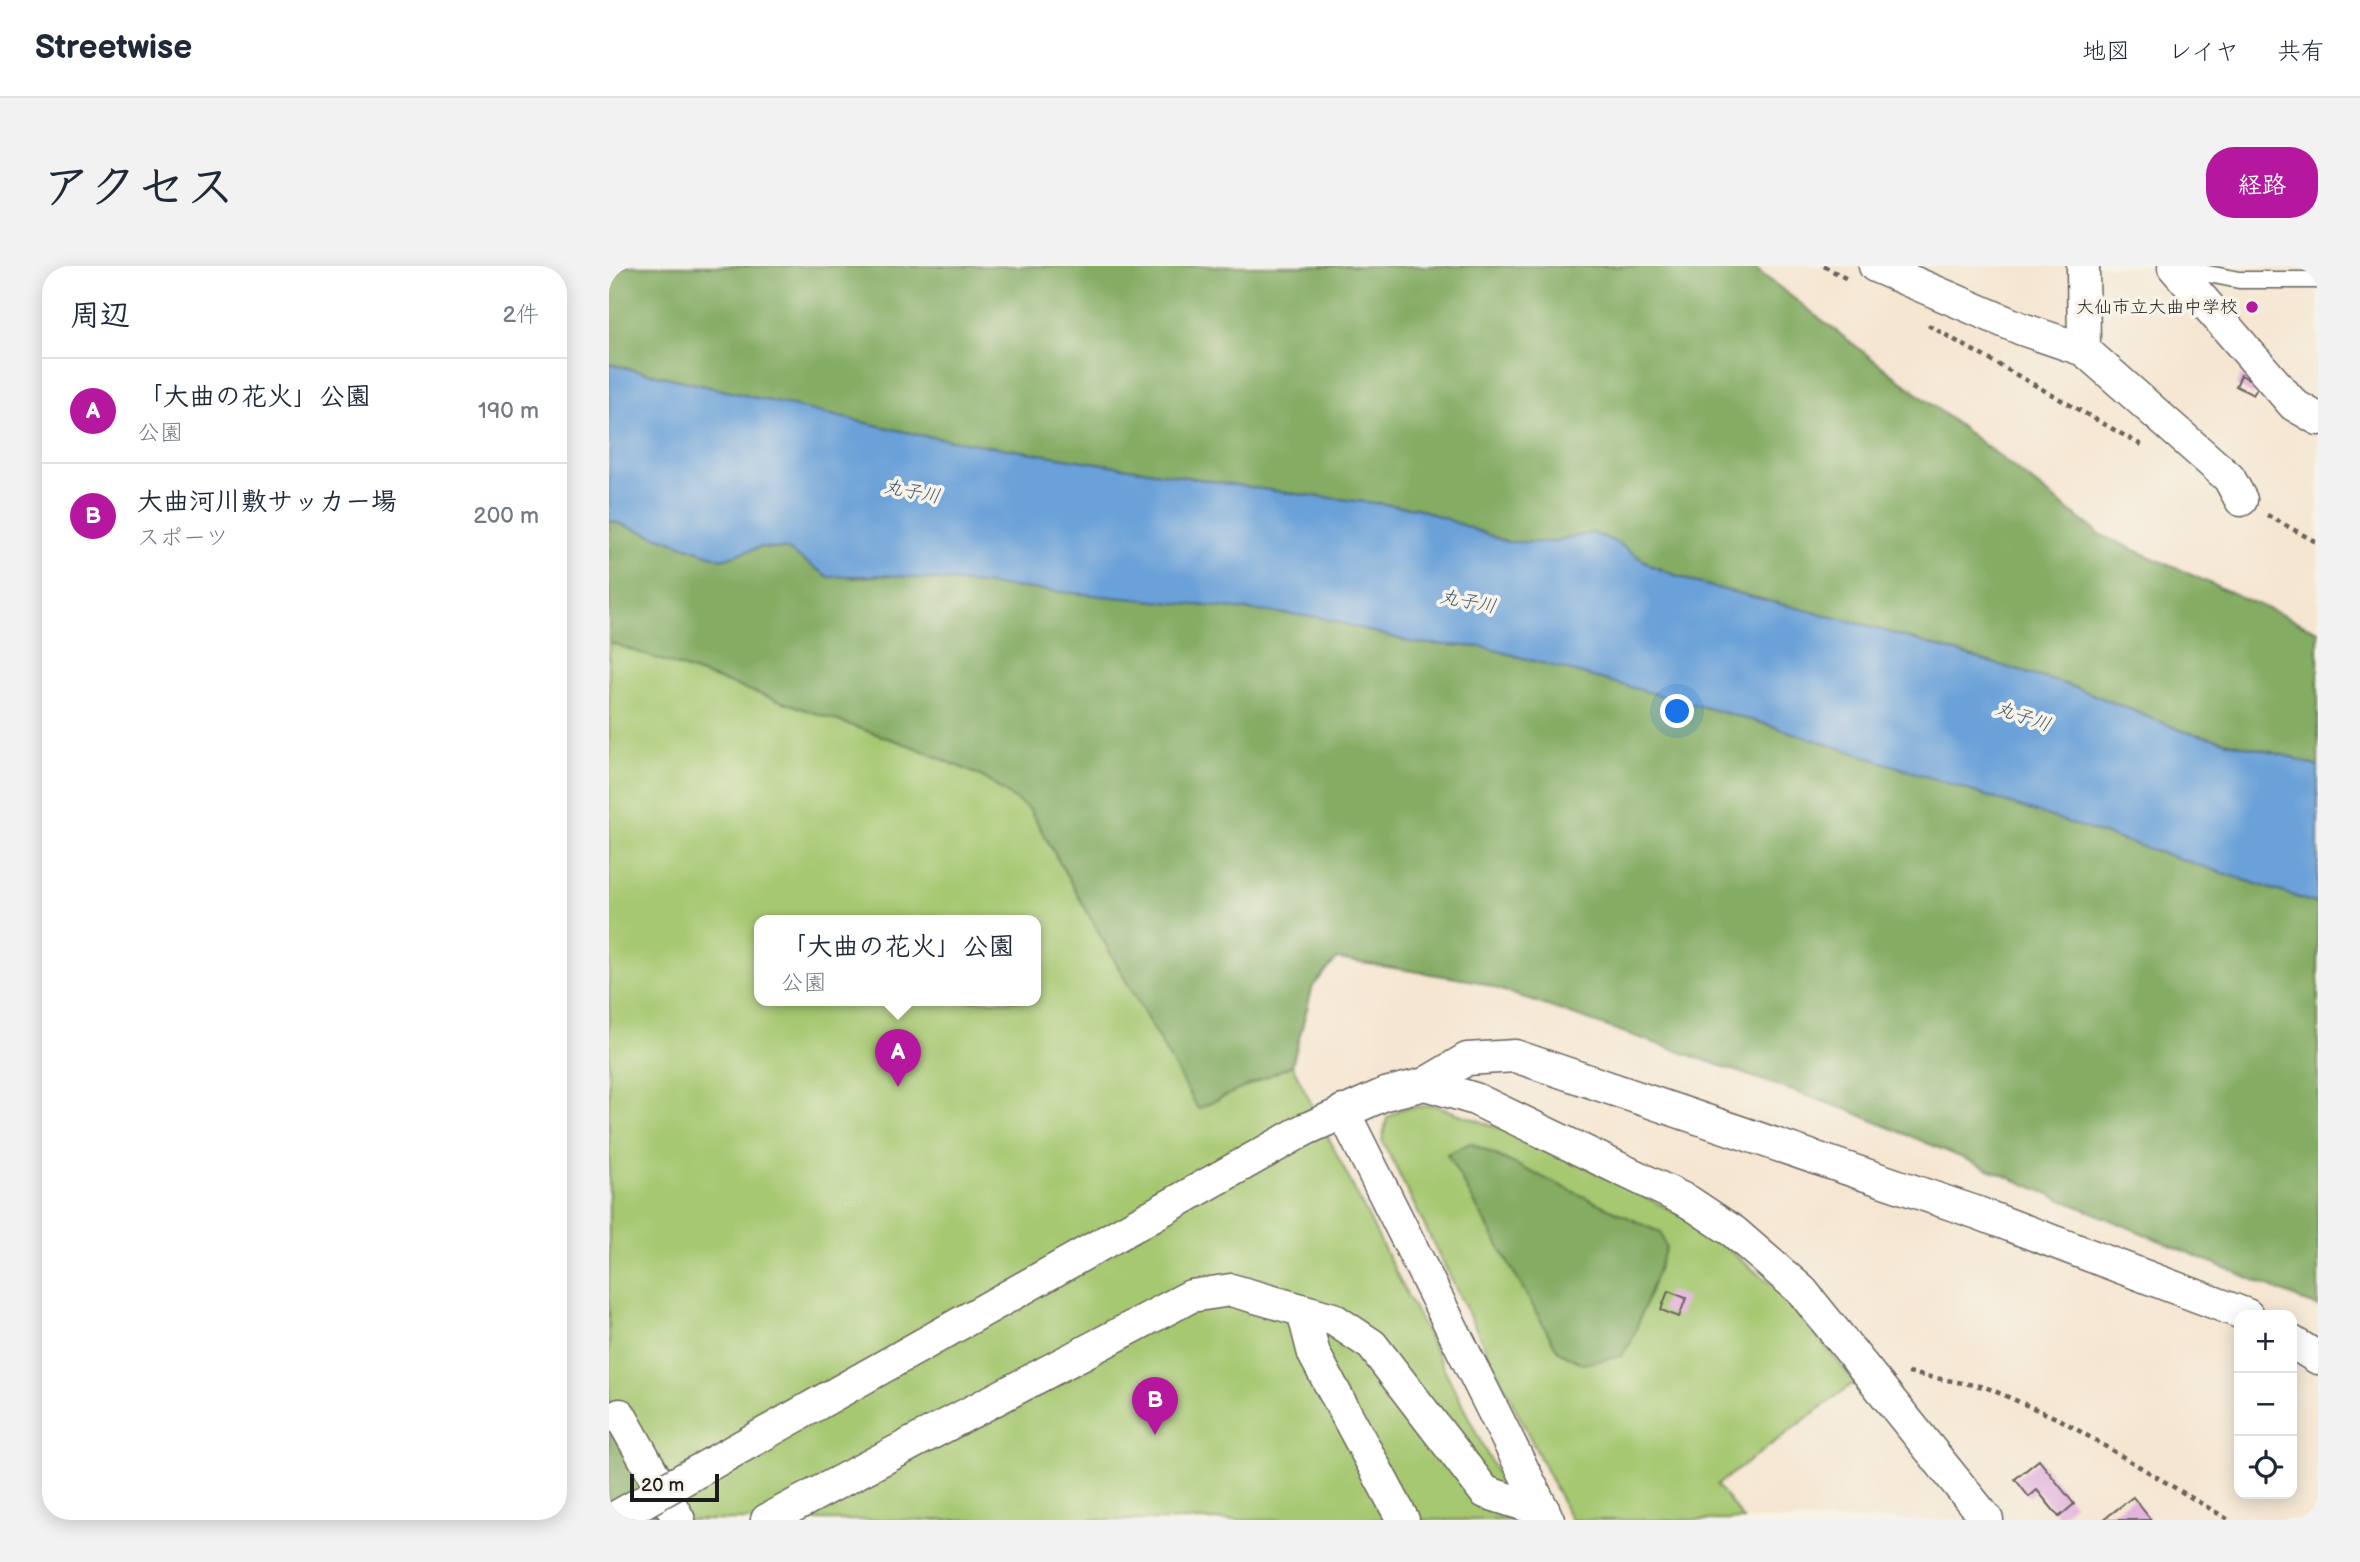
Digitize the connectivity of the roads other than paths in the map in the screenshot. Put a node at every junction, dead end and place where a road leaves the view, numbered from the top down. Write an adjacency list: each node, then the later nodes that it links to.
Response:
1 (2083, 266): 5 (street)
2 (2172, 266): 4 (lane); 6 (street)
3 (1867, 276): 5 (street)
4 (2318, 280)
5 (2084, 349): 7 (street)
6 (2318, 419)
7 (2241, 500)
8 (1425, 1084): 9 (street); 10 (street); 22 (street)
9 (1343, 1111): 17 (street); 18 (street, bridge)
10 (2234, 1310)
11 (1303, 1311): 17 (street); 20 (street); 21 (street)
12 (2297, 1328): 13 (street)
13 (2318, 1331)
14 (2297, 1345): 15 (street)
15 (2318, 1358)
16 (620, 1415): 19 (street)
17 (1546, 1516)
18 (611, 1520)
19 (679, 1520)
20 (767, 1520)
21 (1403, 1520)
22 (1987, 1520)

